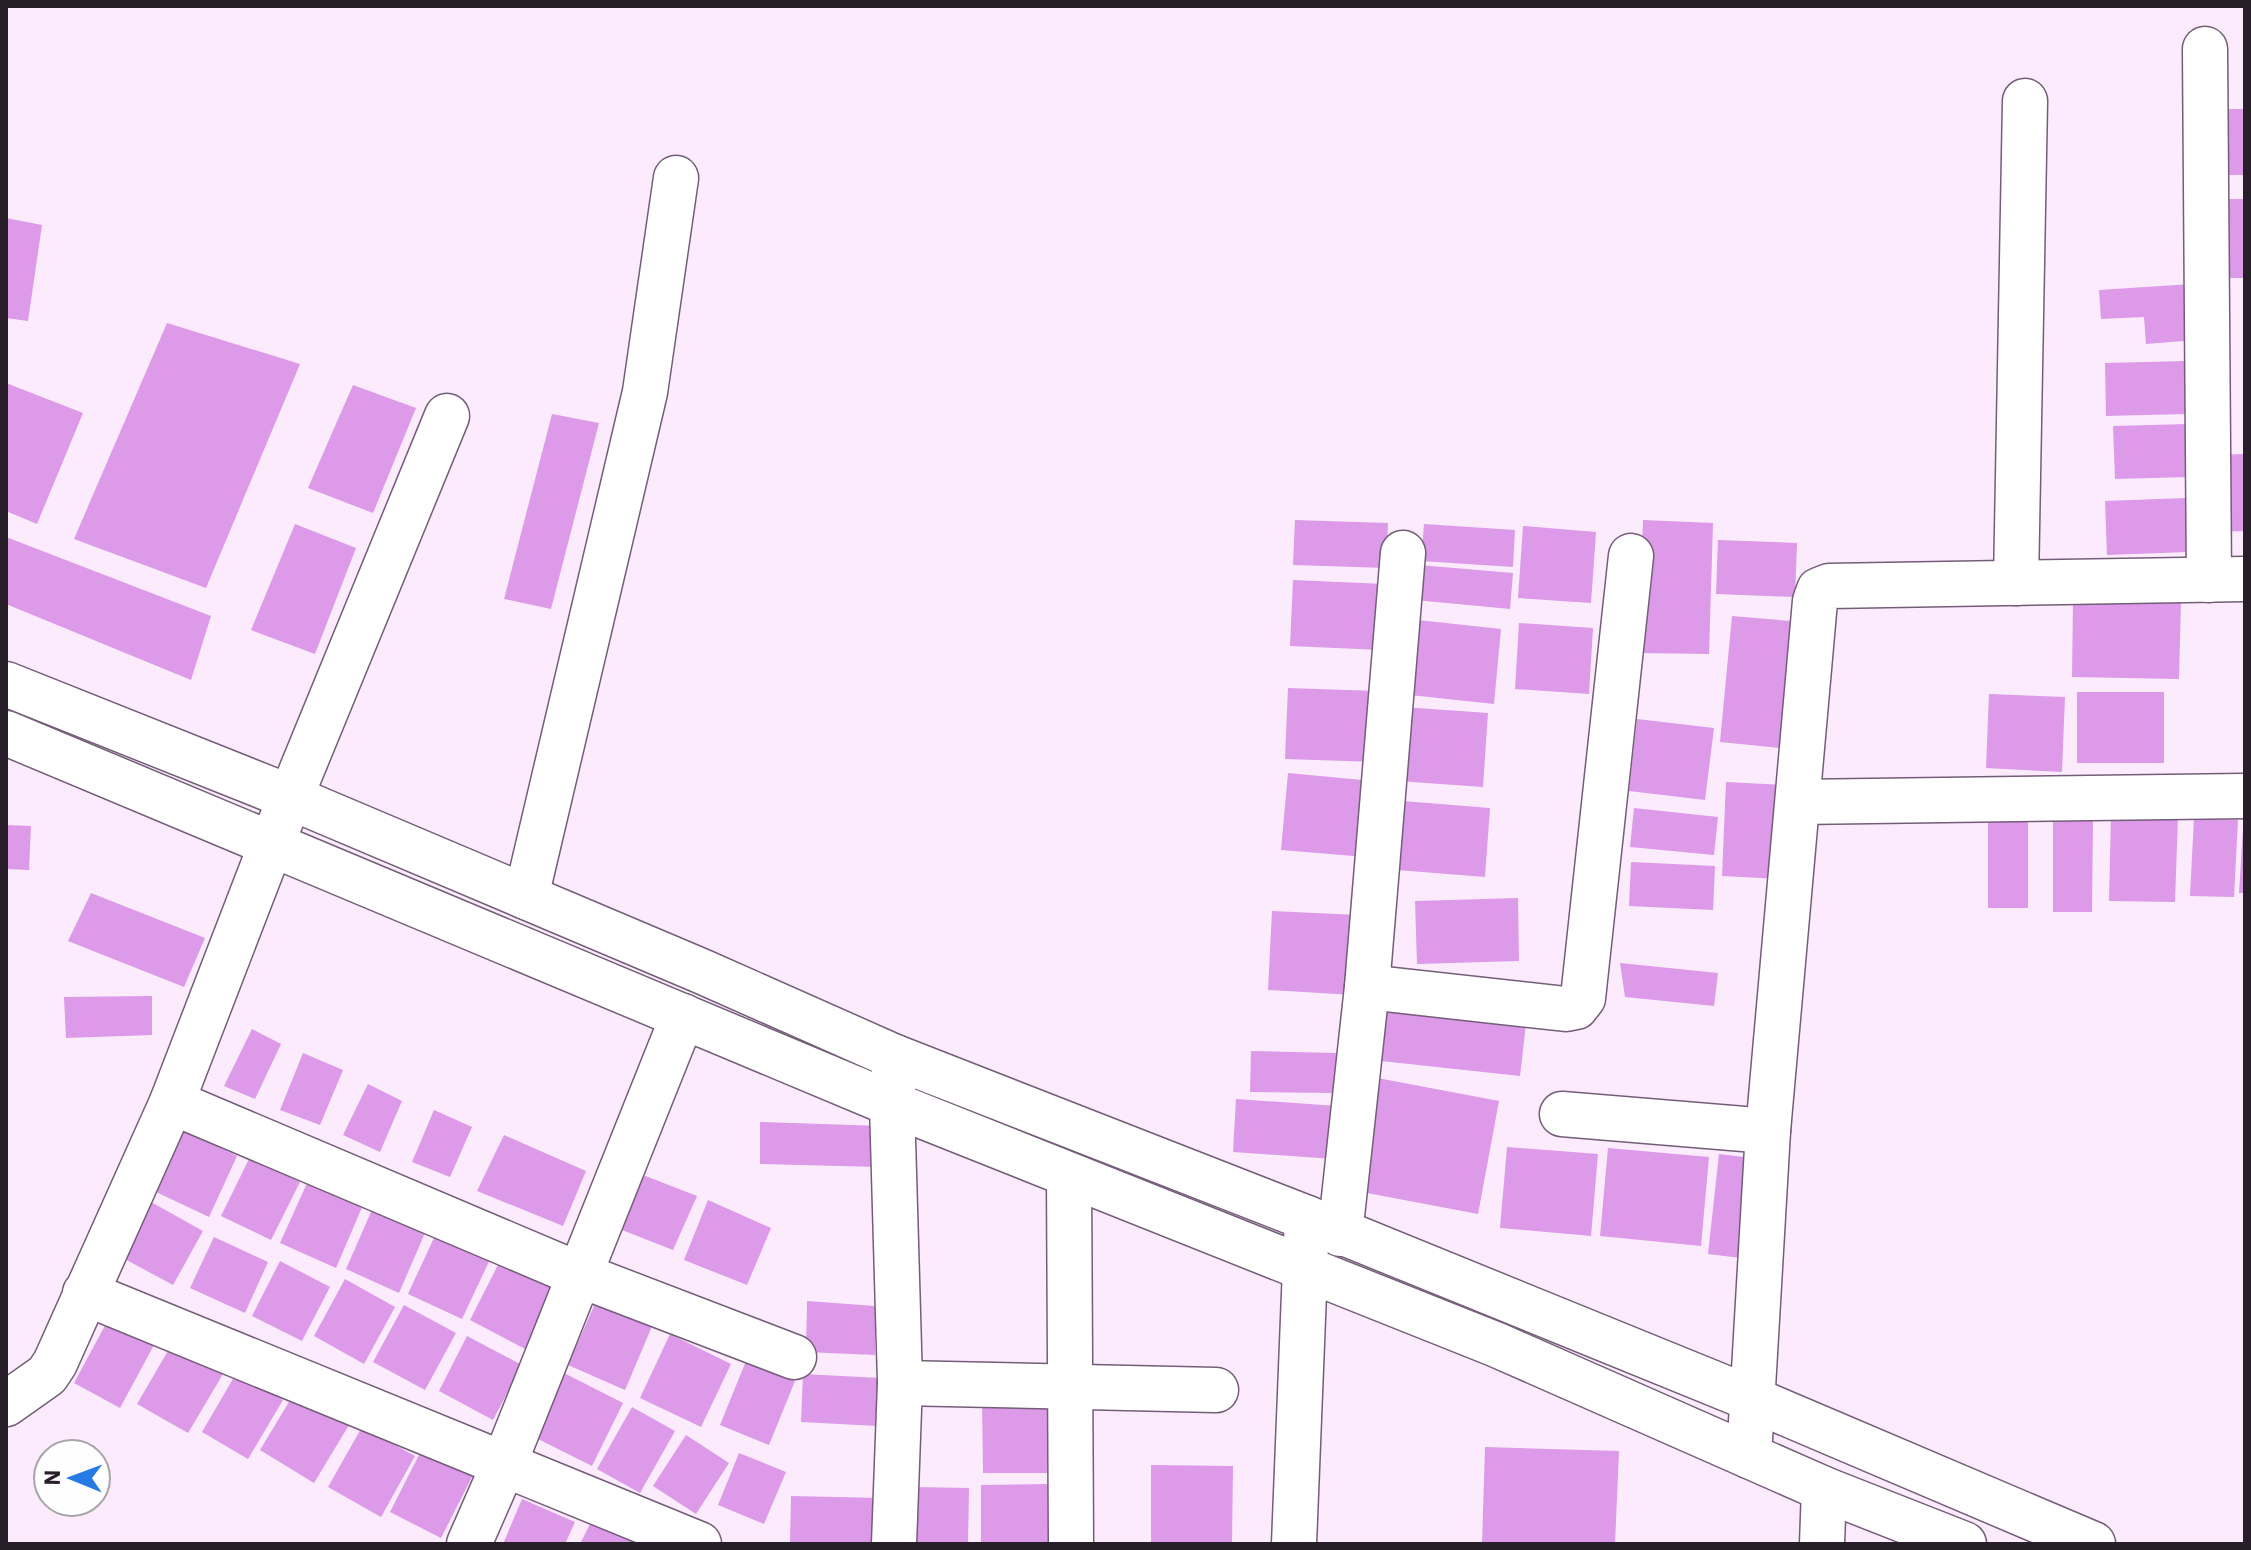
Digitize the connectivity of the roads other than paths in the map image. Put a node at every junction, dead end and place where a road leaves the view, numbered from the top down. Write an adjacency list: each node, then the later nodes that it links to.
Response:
1 (2205, 49): 7 (street)
2 (2025, 101): 8 (street)
3 (676, 178): 15 (street)
4 (447, 416): 12 (street)
5 (1403, 553): 16 (street)
6 (1631, 556): 16 (street)
7 (2227, 579): 8 (street)
8 (2016, 583): 13 (street)
9 (6, 684): 12 (street)
10 (6, 733): 14 (street)
11 (2245, 796): 13 (street)
12 (292, 798): 14 (street); 15 (street)
13 (1798, 802): 22 (street)
14 (271, 845): 17 (street); 19 (street)
15 (526, 897): 18 (street)
16 (1367, 987): 24 (street)
17 (683, 1016): 20 (street); 26 (street)
18 (895, 1057): 20 (street); 24 (street)
19 (172, 1102): 26 (street); 27 (street)
20 (892, 1104): 23 (street); 29 (street)
21 (1562, 1114): 22 (street)
22 (1768, 1131): 32 (street)
23 (1069, 1175): 25 (street); 30 (street)
24 (1324, 1226): 25 (street); 32 (street)
25 (1306, 1269): 34 (street); 41 (street)
26 (580, 1275): 28 (street); 35 (street)
27 (85, 1293): 33 (street); 35 (street)
28 (794, 1357)
29 (900, 1383): 30 (street); 39 (street)
30 (1072, 1387): 31 (street); 40 (street)
31 (1216, 1390)
32 (1752, 1399): 34 (street); 44 (street)
33 (6, 1404)
34 (1749, 1456): 36 (street)
35 (504, 1464): 37 (street); 38 (street)
36 (1824, 1489): 42 (street); 43 (street)
37 (469, 1544)
38 (699, 1544)
39 (894, 1544)
40 (1071, 1544)
41 (1294, 1544)
42 (1822, 1544)
43 (1964, 1544)
44 (2093, 1544)

